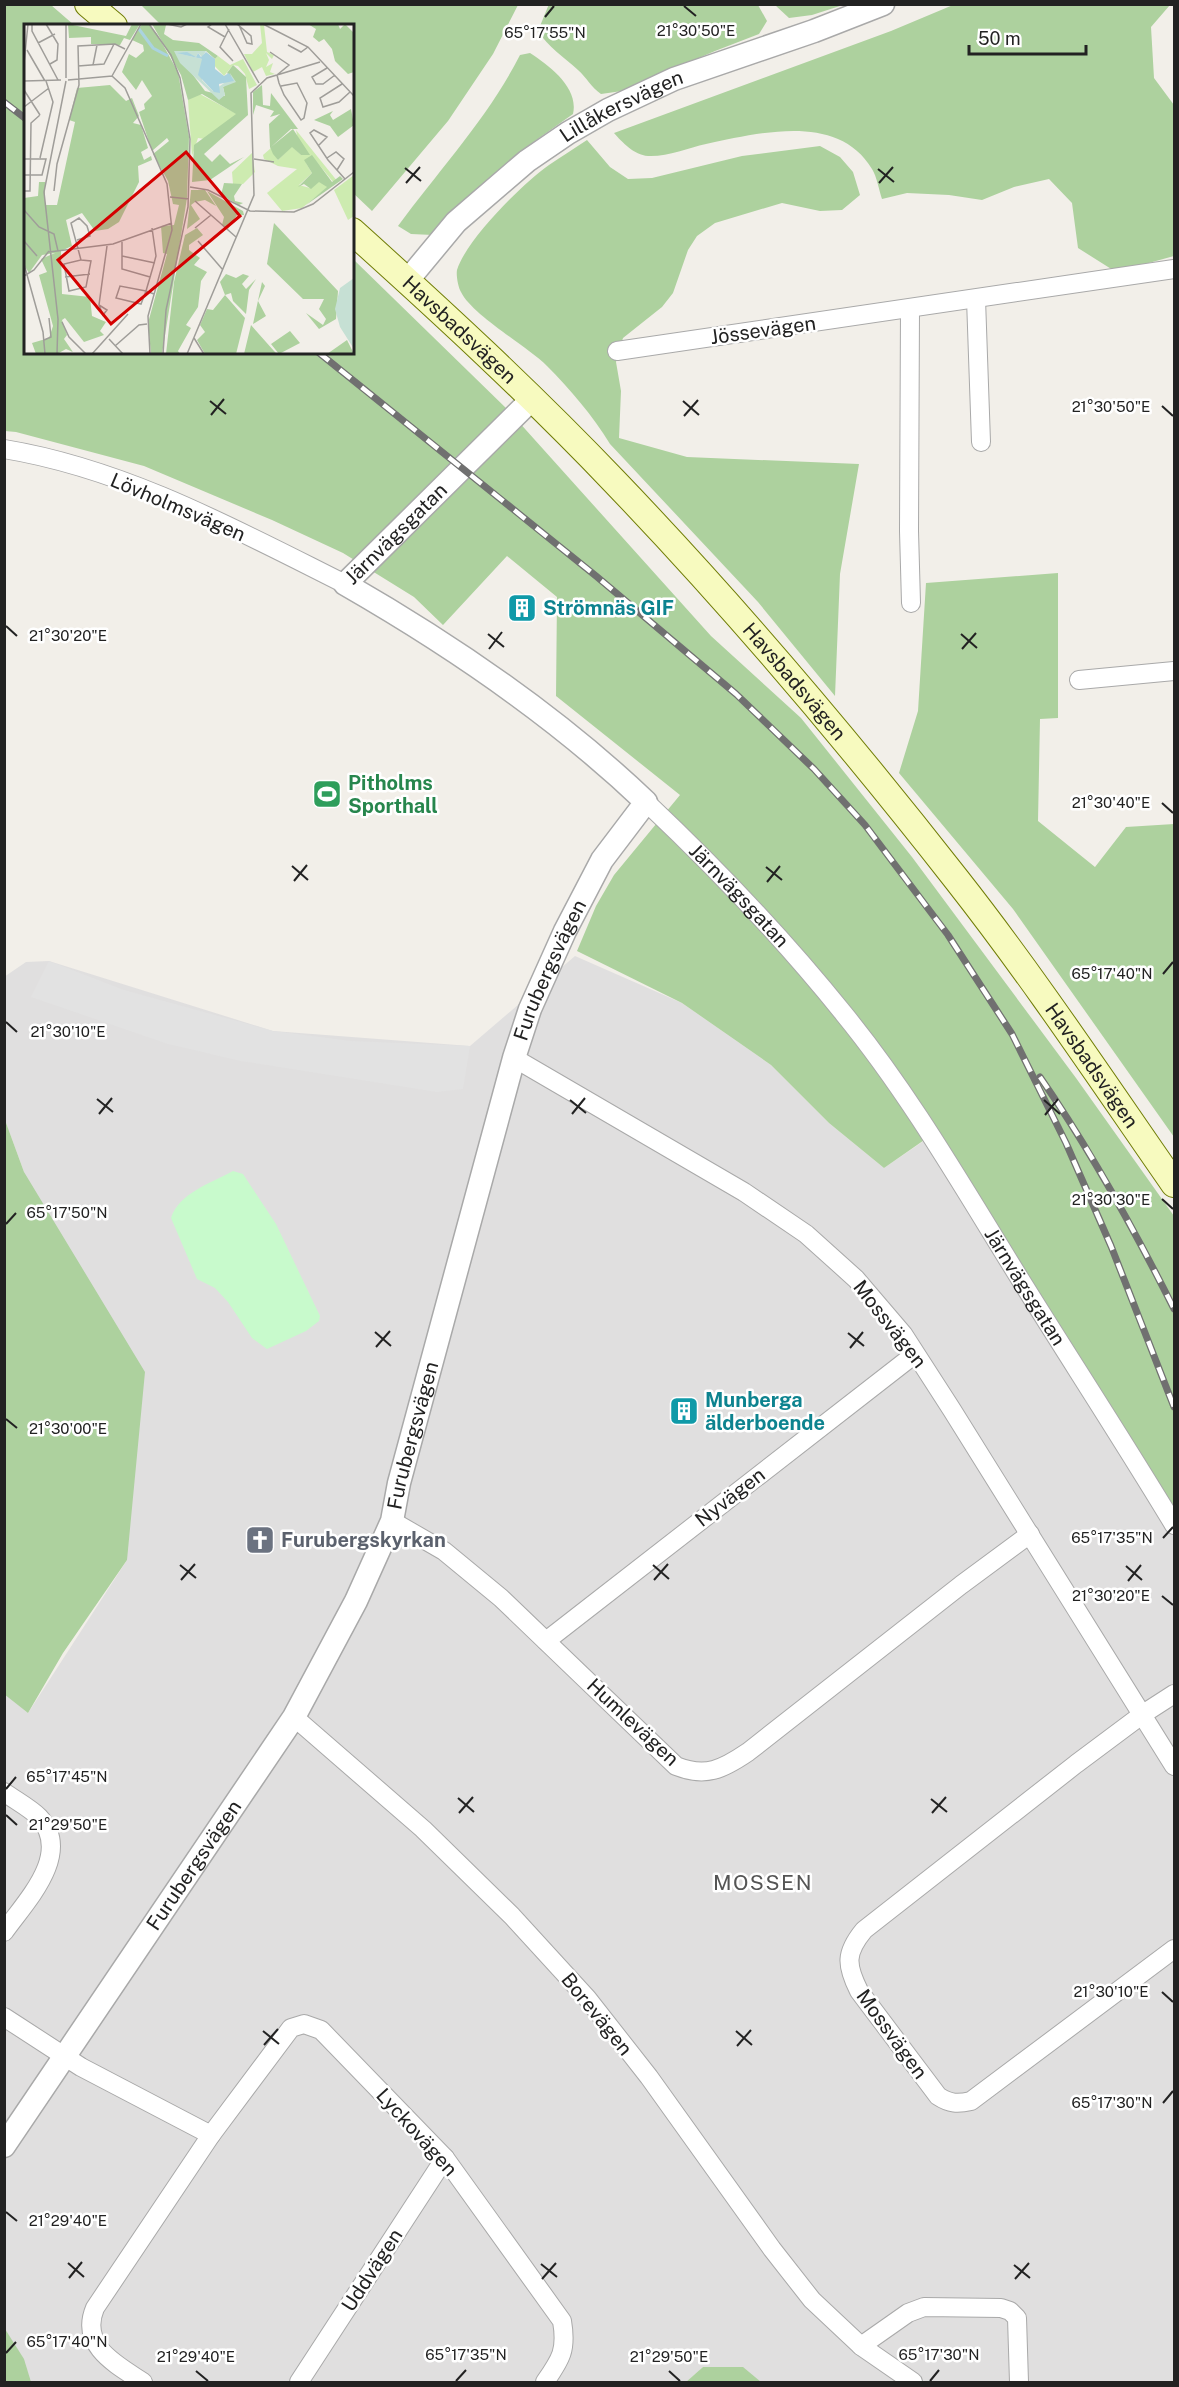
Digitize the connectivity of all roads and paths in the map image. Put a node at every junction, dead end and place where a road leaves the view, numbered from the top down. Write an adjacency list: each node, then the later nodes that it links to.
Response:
1 (88, 4): 3 (main road)
2 (883, 4): 6 (street, Lillåkersvägen)
3 (112, 24)
4 (354, 233): 6 (main road, Havsbadsvägen)
5 (1174, 269): 7 (street, Jössevägen)
6 (407, 281): 10 (main road, Havsbadsvägen)
7 (976, 299): 8 (street, Jössevägen); 11 (street)
8 (910, 309): 9 (street, Jössevägen); 14 (street)
9 (617, 351)
10 (532, 399): 13 (street, Järnvägsgatan); 19 (main road, Havsbadsvägen)
11 (981, 442)
12 (4, 449): 13 (street, Lövholmsvägen)
13 (345, 584): 17 (street, Järnvägsgatan)
14 (912, 603)
15 (1174, 671): 16 (street)
16 (1079, 680)
17 (646, 802): 18 (street, Furubergsvägen); 22 (street, Järnvägsgatan)
18 (514, 1058): 20 (street, Mossvägen); 21 (street, Furubergsvägen)
19 (1174, 1184)
20 (915, 1354): 23 (street, Mossvägen); 24 (street, Nyvägen)
21 (392, 1521): 24 (street, Humlevägen); 27 (street, Furubergsvägen)
22 (1174, 1525)
23 (1030, 1534): 24 (street, Humlevägen); 26 (street, Mossvägen)
24 (546, 1641)
25 (1174, 1694): 26 (street, Mossvägen)
26 (1143, 1714): 28 (street, Mossvägen); 31 (street, Mossvägen)
27 (294, 1717): 33 (street, Furubergsvägen); 37 (street, Borevägen)
28 (1174, 1766)
29 (4, 1792): 30 (street)
30 (4, 1932)
31 (1174, 1949)
32 (4, 2017): 33 (street)
33 (64, 2057): 34 (street); 35 (street, Furubergsvägen)
34 (211, 2135): 36 (street, Lyckovägen); 38 (street, Lyckovägen)
35 (4, 2146)
36 (445, 2158): 39 (street, Uddvägen); 40 (street, Lyckovägen)
37 (861, 2346): 41 (street, Borevägen); 42 (street)
38 (143, 2382)
39 (299, 2382)
40 (545, 2382)
41 (913, 2382)
42 (1019, 2382)

